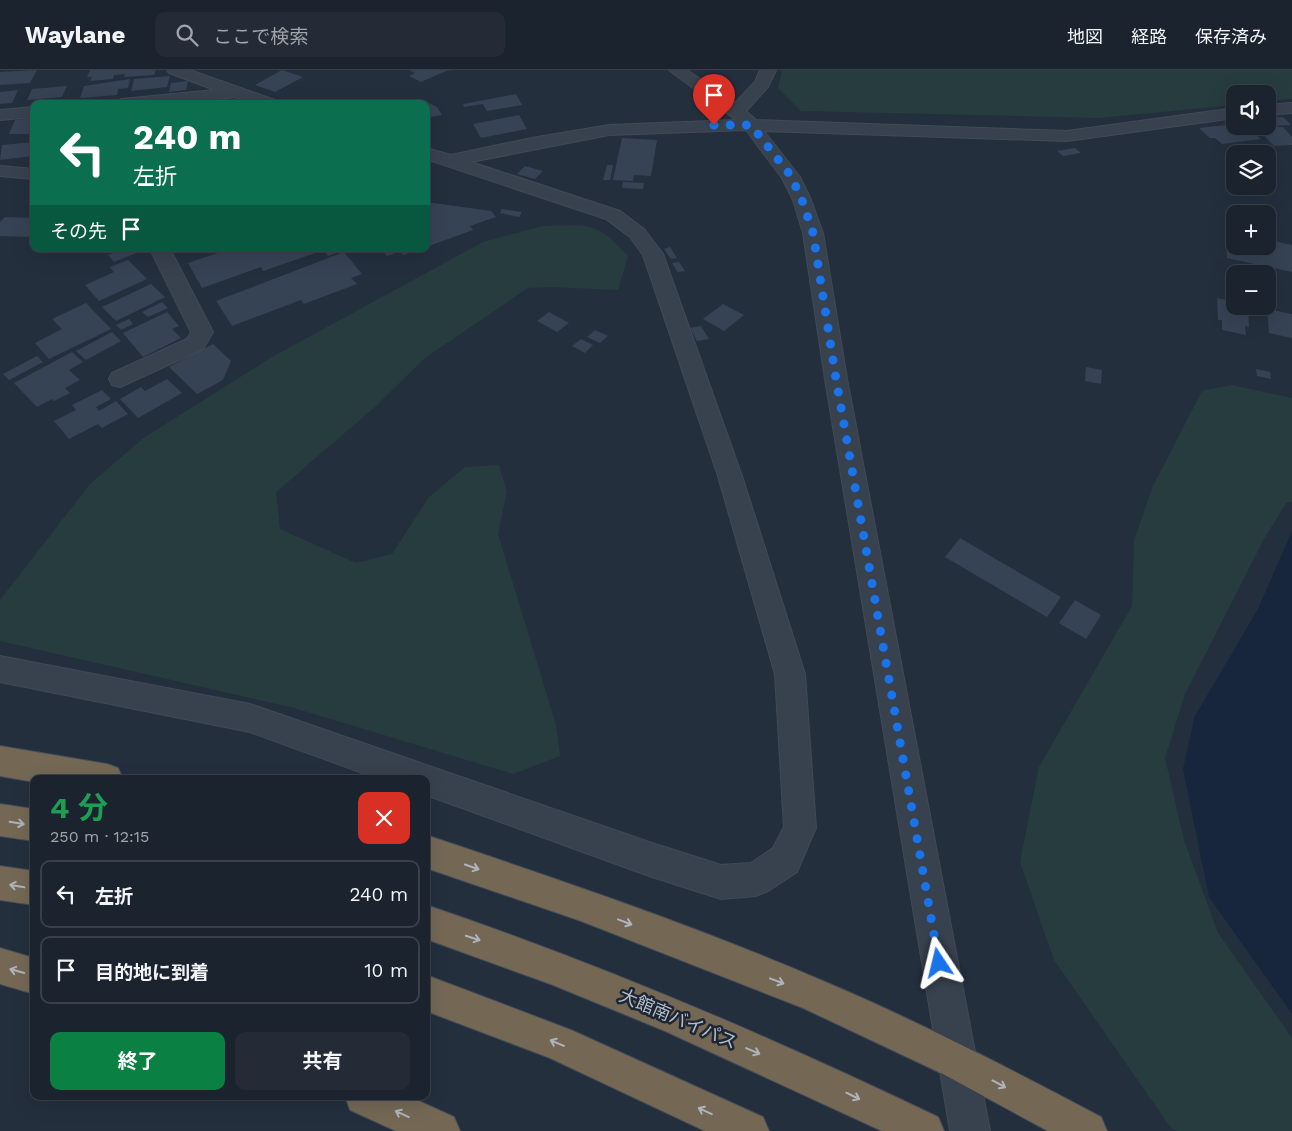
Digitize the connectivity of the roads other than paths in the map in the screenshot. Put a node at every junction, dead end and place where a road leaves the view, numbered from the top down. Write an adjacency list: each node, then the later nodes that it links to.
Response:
1 (175, 70): 4 (street)
2 (677, 70): 12 (street)
3 (768, 70): 12 (street)
4 (233, 92): 5 (street); 6 (street)
5 (157, 100)
6 (257, 100)
7 (1292, 108): 8 (street)
8 (1276, 109)
9 (30, 112): 11 (street)
10 (1226, 114): 12 (street)
11 (0, 115)
12 (744, 118): 13 (street); 32 (street)
13 (434, 159): 22 (street)
14 (0, 171): 15 (street)
15 (30, 174)
16 (162, 252): 17 (street)
17 (120, 379)
18 (0, 669): 21 (street)
19 (0, 761): 20 (highway)
20 (83, 775)
21 (411, 775)
22 (430, 781)
23 (0, 820): 24 (highway, one-way to 24)
24 (30, 825)
25 (430, 853): 32 (highway, one-way to 32)
26 (0, 883): 27 (highway, one-way to 26)
27 (30, 887)
28 (430, 923): 36 (highway, 大館南バイパス, one-way to 36)
29 (0, 966): 30 (highway, one-way to 29)
30 (30, 975)
31 (430, 995): 35 (highway, one-way to 31)
32 (956, 1061): 37 (street); 38 (highway, one-way to 38)
33 (373, 1100): 34 (highway, one-way to 33)
34 (440, 1131)
35 (749, 1131)
36 (924, 1131)
37 (970, 1131)
38 (1087, 1131)

